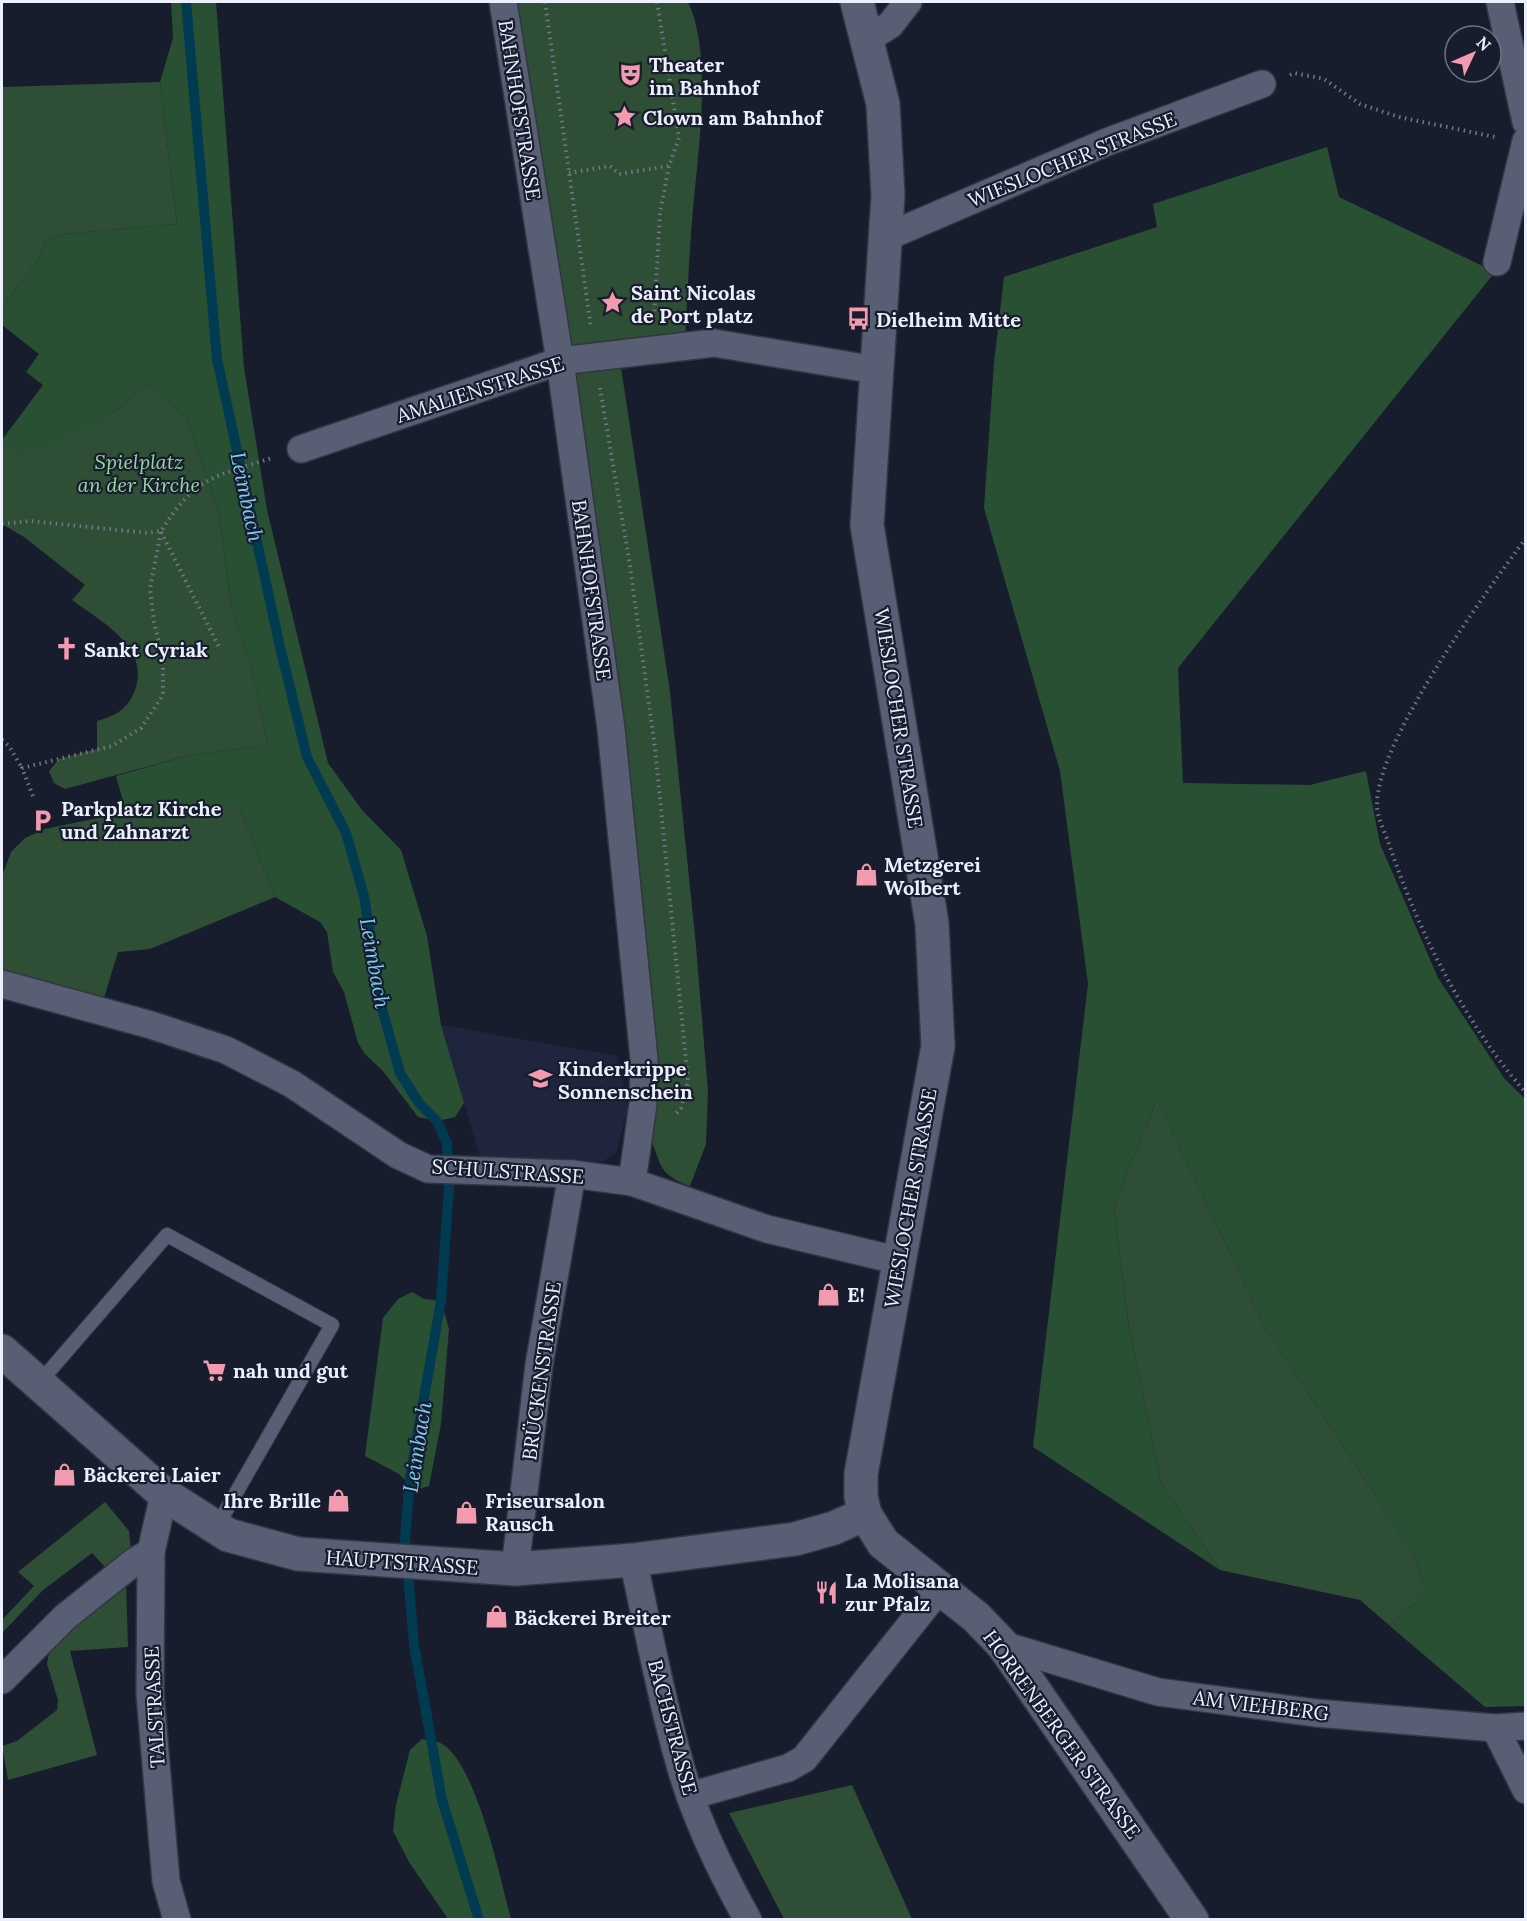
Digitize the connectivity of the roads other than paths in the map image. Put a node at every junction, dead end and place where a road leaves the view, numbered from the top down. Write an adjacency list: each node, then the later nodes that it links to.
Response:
1 (503, 2): 11 (street, BAHNHOFSTRASSE)
2 (857, 2): 5 (main road, WIESLOCHER STRASSE)
3 (908, 2): 5 (street)
4 (1500, 2): 7 (street)
5 (868, 38): 9 (main road, WIESLOCHER STRASSE)
6 (1262, 84): 9 (street, WIESLOCHER STRASSE)
7 (1526, 122)
8 (1525, 142): 10 (street)
9 (884, 238): 12 (main road, WIESLOCHER STRASSE)
10 (1497, 262)
11 (560, 361): 12 (street, AMALIENSTRASSE); 13 (street, AMALIENSTRASSE); 16 (street, BAHNHOFSTRASSE)
12 (876, 370): 17 (main road, WIESLOCHER STRASSE)
13 (302, 449)
14 (2, 984): 15 (street, SCHULSTRASSE)
15 (572, 1174): 16 (street, SCHULSTRASSE); 25 (street, BRÜCKENSTRASSE)
16 (632, 1182): 17 (street, SCHULSTRASSE)
17 (900, 1261): 21 (main road, WIESLOCHER STRASSE)
18 (2, 1351): 19 (main road, HAUPTSTRASSE)
19 (39, 1384): 20 (main road, HAUPTSTRASSE); 22 (lane)
20 (164, 1494): 22 (main road, HAUPTSTRASSE); 23 (street, TALSTRASSE)
21 (865, 1514): 24 (main road, HAUPTSTRASSE); 26 (main road, HORRENBERGER STRASSE)
22 (215, 1529): 25 (main road, HAUPTSTRASSE)
23 (151, 1552): 28 (street); 33 (street, TALSTRASSE)
24 (633, 1560): 25 (main road, HAUPTSTRASSE); 32 (street, BACHSTRASSE)
25 (514, 1569)
26 (940, 1588): 27 (main road, HORRENBERGER STRASSE); 32 (street)
27 (1003, 1645): 30 (street, AM VIEHBERG); 35 (main road, HORRENBERGER STRASSE)
28 (2, 1680)
29 (1526, 1726): 30 (street, AM VIEHBERG)
30 (1495, 1728): 31 (street)
31 (1526, 1790)
32 (690, 1796): 34 (street, BACHSTRASSE)
33 (177, 1920)
34 (748, 1920)
35 (1192, 1920)

